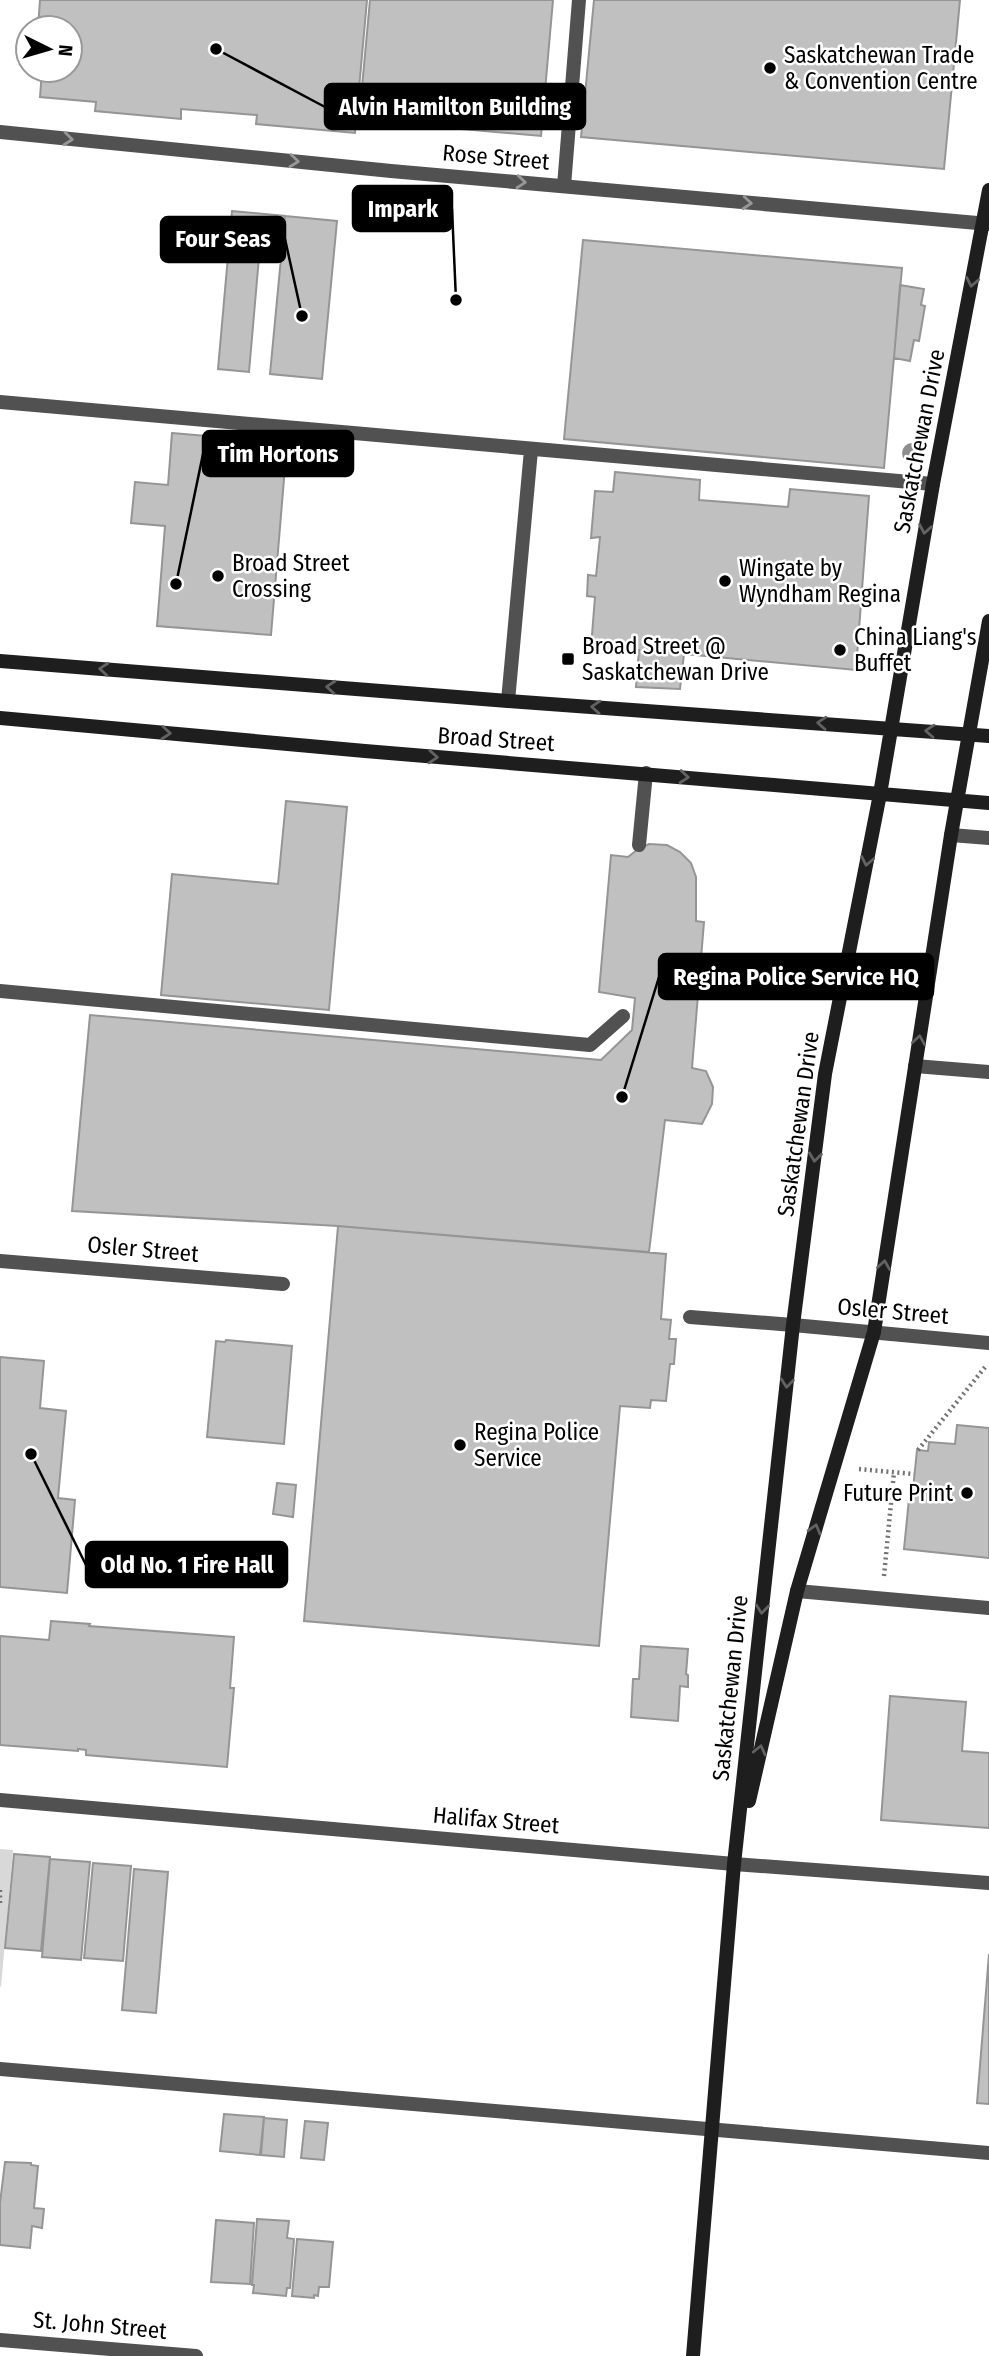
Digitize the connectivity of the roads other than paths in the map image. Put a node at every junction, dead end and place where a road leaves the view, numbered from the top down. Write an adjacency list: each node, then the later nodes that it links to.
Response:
1 (579, 0): 3 (street)
2 (0, 132): 3 (street, Rose Street, one-way to 3)
3 (564, 186): 5 (street, Rose Street, one-way to 5)
4 (989, 190): 5 (main road, Saskatchewan Drive)
5 (986, 224): 8 (main road, Saskatchewan Drive, one-way to 8)
6 (0, 402): 7 (street)
7 (531, 450): 8 (street); 11 (street)
8 (933, 484): 13 (main road, Saskatchewan Drive, one-way to 13)
9 (989, 621): 14 (main road, Saskatchewan Drive)
10 (0, 661): 11 (main road, Broad Street, one-way to 10)
11 (508, 701): 13 (main road, Broad Street, one-way to 11)
12 (0, 718): 16 (main road, Broad Street, one-way to 16)
13 (891, 728): 14 (main road, Broad Street, one-way to 13); 17 (main road, Saskatchewan Drive)
14 (969, 734): 15 (main road, Broad Street); 18 (main road, Saskatchewan Drive)
15 (989, 736)
16 (646, 773): 17 (main road, Broad Street, one-way to 17); 22 (street)
17 (880, 793): 18 (main road, Broad Street); 30 (main road, Saskatchewan Drive, one-way to 30)
18 (957, 801): 19 (main road, Broad Street); 20 (main road, Saskatchewan Drive)
19 (989, 803)
20 (951, 835): 21 (street); 25 (main road, Saskatchewan Drive, one-way to 20)
21 (989, 838)
22 (639, 845)
23 (0, 991): 24 (street)
24 (623, 1016)
25 (915, 1066): 26 (street); 31 (main road, Saskatchewan Drive, one-way to 25)
26 (989, 1072)
27 (0, 1261): 28 (street, Osler Street)
28 (283, 1284)
29 (690, 1317): 30 (street, Osler Street)
30 (793, 1325): 31 (street, Osler Street); 36 (main road, Saskatchewan Drive, one-way to 36)
31 (874, 1332): 32 (street, Osler Street); 33 (main road, Saskatchewan Drive, one-way to 31)
32 (989, 1343)
33 (797, 1591): 34 (street); 36 (main road, Saskatchewan Drive, one-way to 33)
34 (989, 1608)
35 (0, 1800): 36 (street, Halifax Street)
36 (734, 1864): 37 (street, Halifax Street); 39 (main road, Saskatchewan Drive)
37 (989, 1883)
38 (0, 2069): 39 (street)
39 (713, 2130): 40 (street); 43 (main road, Saskatchewan Drive)
40 (989, 2153)
41 (0, 2340): 42 (street, St. John Street)
42 (196, 2356)
43 (693, 2356)

